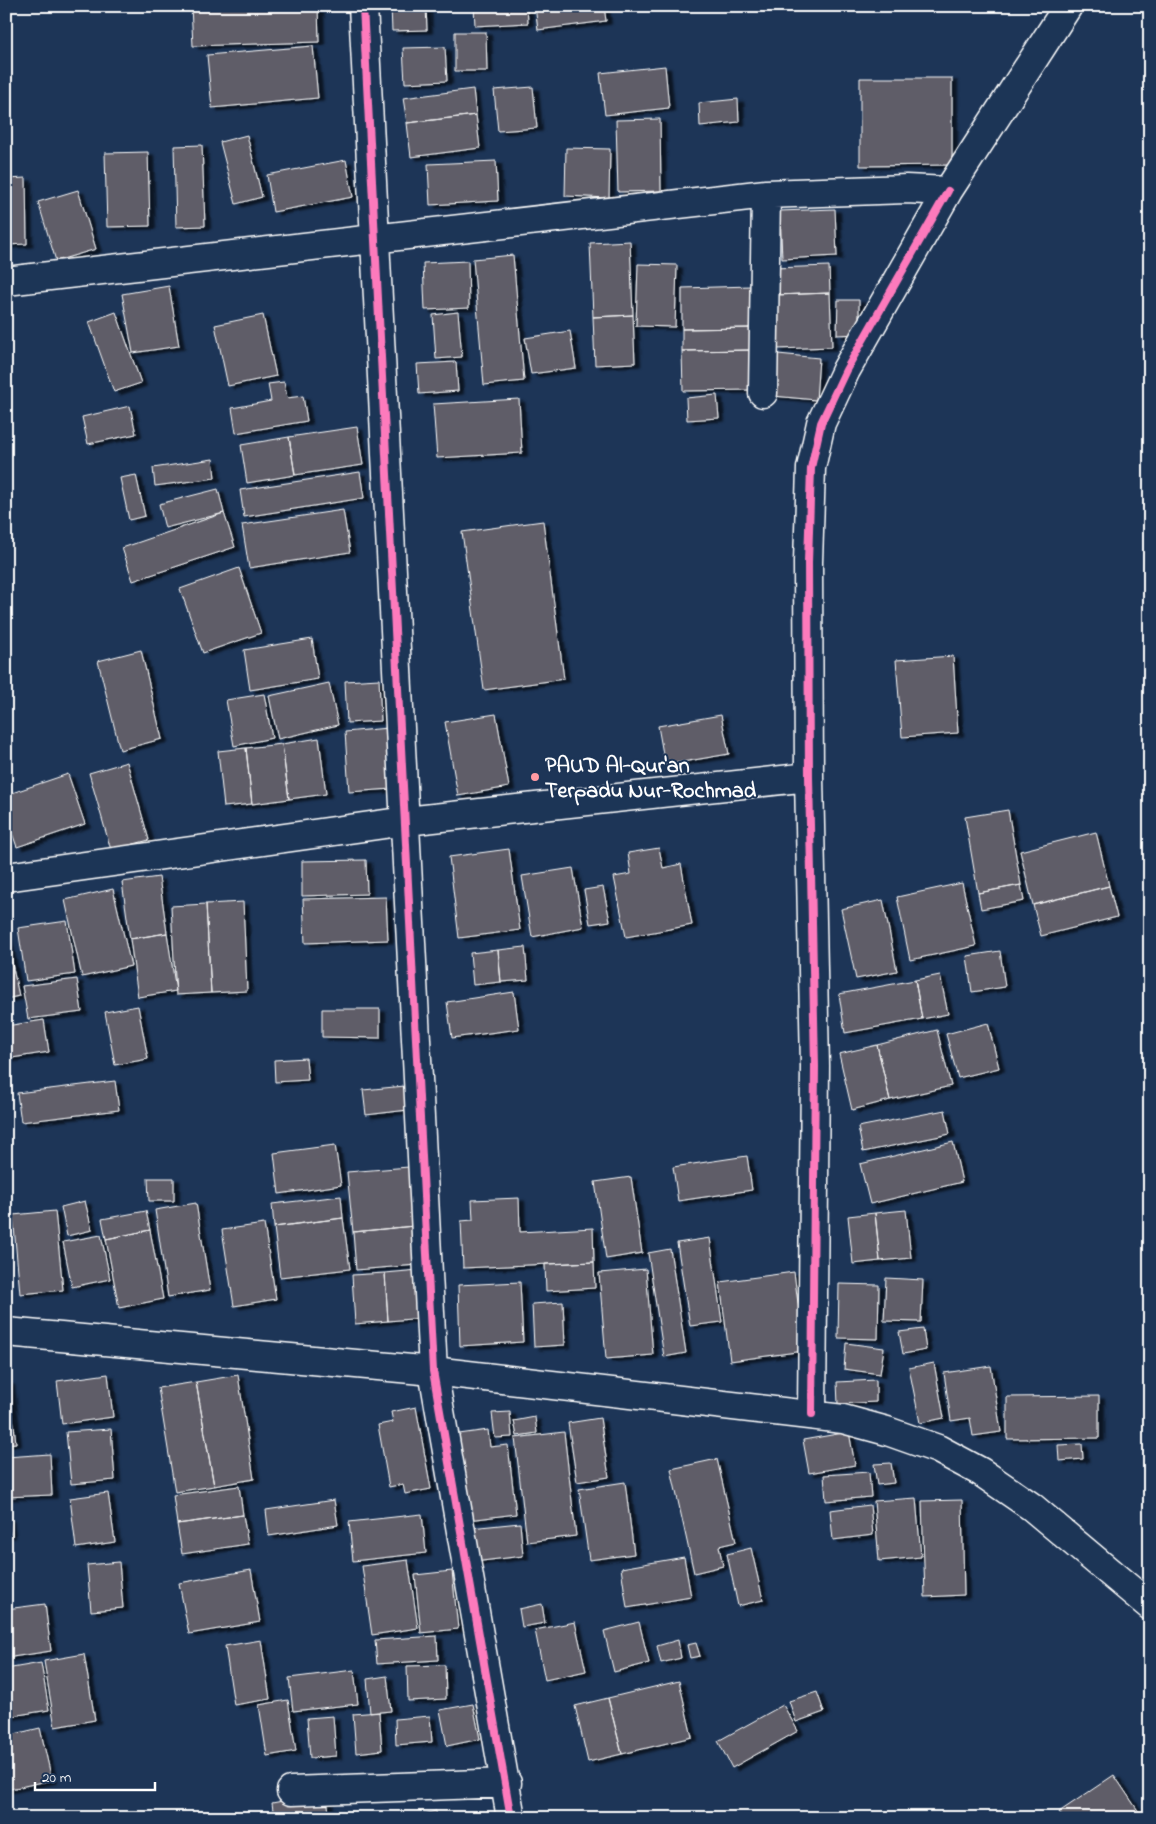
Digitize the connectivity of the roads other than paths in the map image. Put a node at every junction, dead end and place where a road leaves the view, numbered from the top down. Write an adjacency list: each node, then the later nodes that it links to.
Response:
1 (363, 6): 5 (street)
2 (1068, 6): 3 (street)
3 (948, 191): 4 (street); 8 (street)
4 (766, 194): 5 (street); 7 (street)
5 (376, 237): 6 (street); 9 (street)
6 (6, 281)
7 (762, 393)
8 (809, 777): 9 (street); 13 (street)
9 (406, 821): 10 (street); 12 (street)
10 (6, 877)
11 (6, 1332): 12 (street)
12 (432, 1371): 13 (street); 15 (street)
13 (812, 1414): 14 (street)
14 (1146, 1602)
15 (507, 1783): 16 (street); 17 (street)
16 (291, 1791)
17 (511, 1818)

